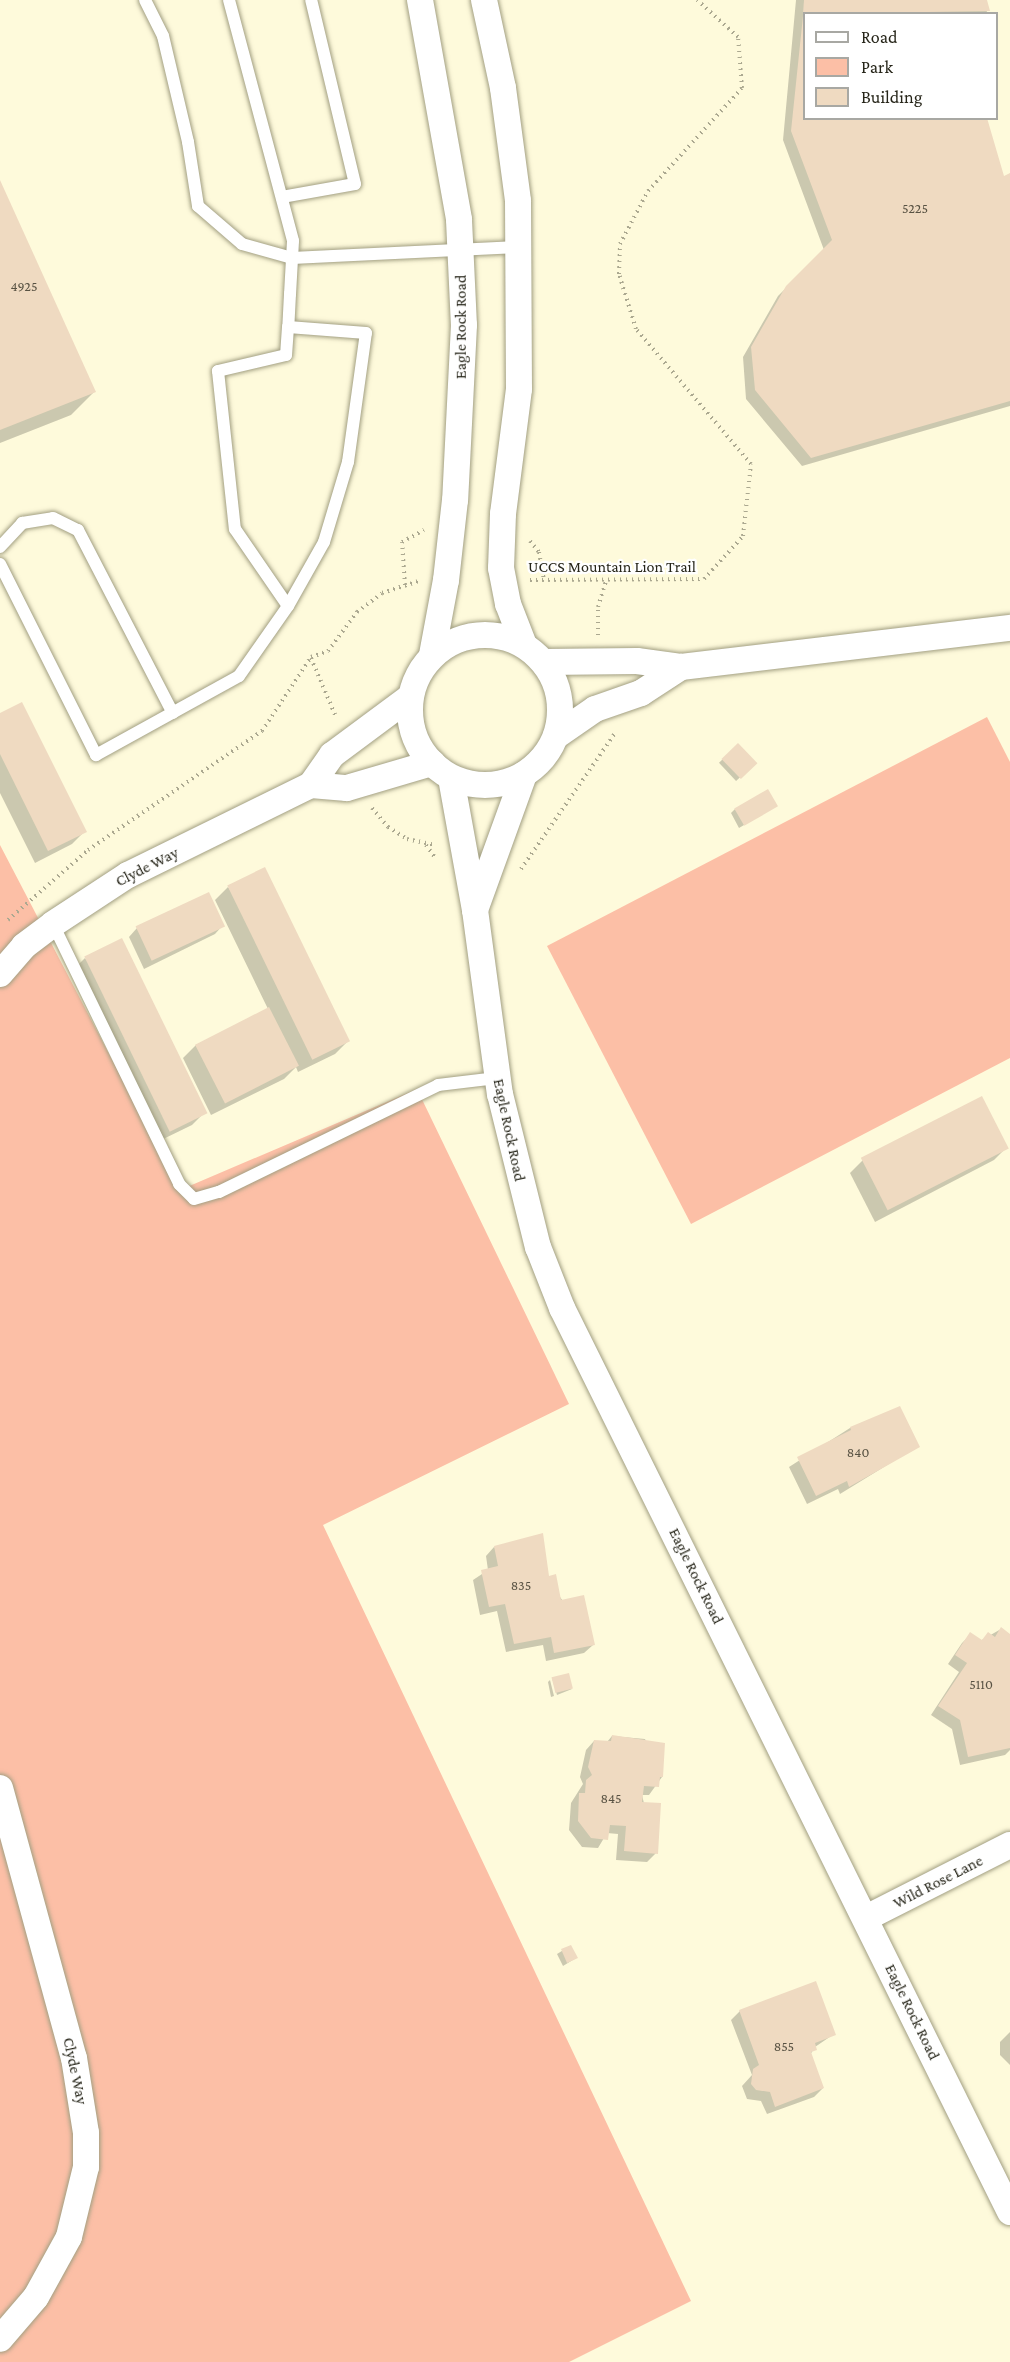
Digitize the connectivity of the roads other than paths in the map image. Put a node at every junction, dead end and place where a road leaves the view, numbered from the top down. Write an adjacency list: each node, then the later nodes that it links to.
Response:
1 (145, 0): 9 (lane)
2 (229, 0): 6 (lane)
3 (311, 0): 6 (lane)
4 (420, 0): 8 (street, Eagle Rock Road)
5 (484, 0): 7 (street, Eagle Rock Road)
6 (282, 198): 9 (lane)
7 (518, 247): 8 (lane); 15 (street, Eagle Rock Road)
8 (461, 250): 9 (lane); 16 (street, Eagle Rock Road)
9 (292, 258): 10 (lane)
10 (288, 327): 13 (lane); 13 (lane)
11 (0, 547): 20 (lane)
12 (0, 564): 20 (lane)
13 (288, 606): 20 (lane)
14 (1010, 628): 18 (street)
15 (524, 645): 16 (street, Eagle Rock Road); 17 (street, Eagle Rock Road)
16 (432, 656): 19 (street, Eagle Rock Road)
17 (544, 662): 18 (street); 21 (street, Eagle Rock Road)
18 (681, 667): 21 (street)
19 (410, 697): 22 (street, Eagle Rock Road); 24 (street)
20 (173, 713)
21 (556, 736): 23 (street, Eagle Rock Road)
22 (441, 771): 23 (street, Eagle Rock Road); 24 (street); 25 (street, Eagle Rock Road)
23 (524, 775): 25 (street, Eagle Rock Road)
24 (311, 786): 26 (street, Clyde Way)
25 (475, 910): 28 (street, Eagle Rock Road)
26 (53, 924): 27 (street, Clyde Way); 28 (lane)
27 (0, 974)
28 (497, 1078): 31 (street, Eagle Rock Road)
29 (0, 1788): 33 (street, Clyde Way)
30 (1010, 1845): 31 (street, Wild Rose Lane)
31 (866, 1918): 32 (street, Eagle Rock Road)
32 (1010, 2212)
33 (0, 2339)

